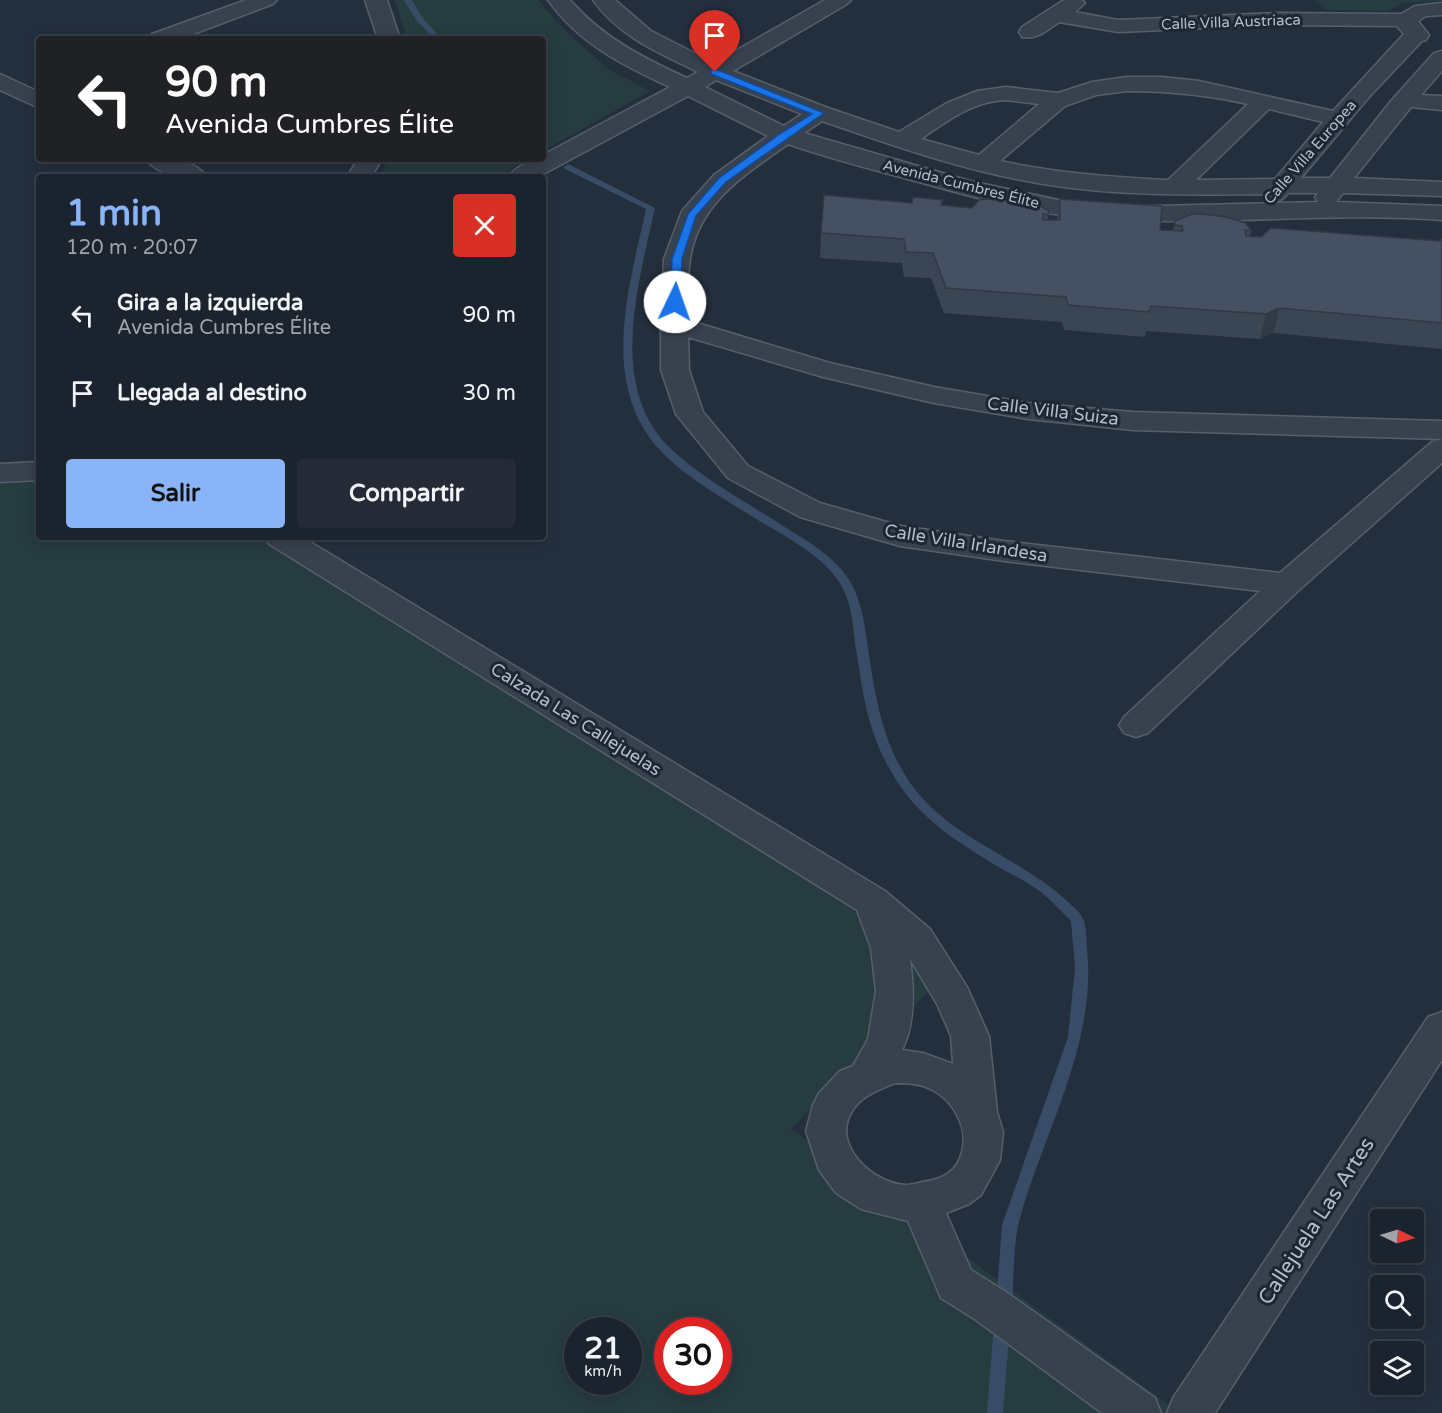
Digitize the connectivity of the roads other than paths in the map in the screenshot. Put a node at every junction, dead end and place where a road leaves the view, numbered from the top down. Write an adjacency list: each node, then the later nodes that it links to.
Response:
1 (266, 0): 13 (street)
2 (376, 0): 14 (street)
3 (559, 0): 19 (street, Avenida Cumbres Élite)
4 (604, 0): 17 (street, Avenida Cumbres Élite)
5 (840, 0): 17 (street)
6 (1078, 0): 9 (street)
7 (1305, 0): 10 (street)
8 (1442, 9): 11 (street)
9 (1055, 15): 10 (street, Calle Villa Austriaca); 12 (street)
10 (1280, 18): 11 (street, Calle Villa Austriaca)
11 (1411, 27): 15 (street); 20 (street, Calle Villa Europea)
12 (1030, 32)
13 (174, 36)
14 (388, 36)
15 (1442, 44)
16 (1442, 58): 24 (street)
17 (715, 72): 19 (street); 26 (street, Avenida Cumbres Élite)
18 (0, 81): 21 (street)
19 (686, 86): 28 (street, Avenida Cumbres Élite); 33 (street)
20 (1361, 92): 24 (street, Calle Villa Europea); 27 (street, Calle Villa Europea)
21 (35, 95)
22 (1058, 100): 23 (street); 29 (street); 31 (street)
23 (1264, 101): 27 (street); 36 (street)
24 (1402, 102): 25 (street, Calle Villa Europea); 35 (street)
25 (1442, 103)
26 (820, 113): 28 (street, Calle Villa Irlandesa); 29 (street, Avenida Cumbres Élite)
27 (1338, 119): 34 (street, Calle Villa Europea)
28 (785, 135): 39 (street, Avenida Cumbres Élite); 41 (street, Calle Villa Irlandesa)
29 (902, 141): 31 (street, Avenida Cumbres Élite)
30 (164, 162): 32 (street)
31 (983, 164): 36 (street, Avenida Cumbres Élite)
32 (189, 174)
33 (525, 174)
34 (1284, 185): 35 (street, Avenida Cumbres Élite); 36 (street, Avenida Cumbres Élite); 39 (street, Calle Villa Europea)
35 (1335, 185): 37 (street, Avenida Cumbres Élite); 38 (street)
36 (1174, 188)
37 (1442, 189)
38 (1319, 208): 39 (street, Avenida Cumbres Élite); 40 (street, Avenida Cumbres Élite)
39 (1259, 211)
40 (1442, 213)
41 (674, 324): 42 (street, Calle Villa Suiza); 47 (street, Calle Villa Irlandesa)
42 (1442, 430)
43 (1442, 448): 47 (street)
44 (36, 471): 45 (street)
45 (0, 473)
46 (285, 540): 49 (street, Calzada Las Callejuelas)
47 (1287, 584): 48 (street)
48 (1137, 725)
49 (872, 901): 51 (street); 52 (street, Calzada Las Callejuelas)
50 (1442, 1028): 55 (street, Callejuela Las Artes)
51 (869, 1072): 52 (street); 53 (street)
52 (978, 1110): 53 (street)
53 (921, 1202): 54 (street)
54 (1138, 1413)
55 (1189, 1413)

